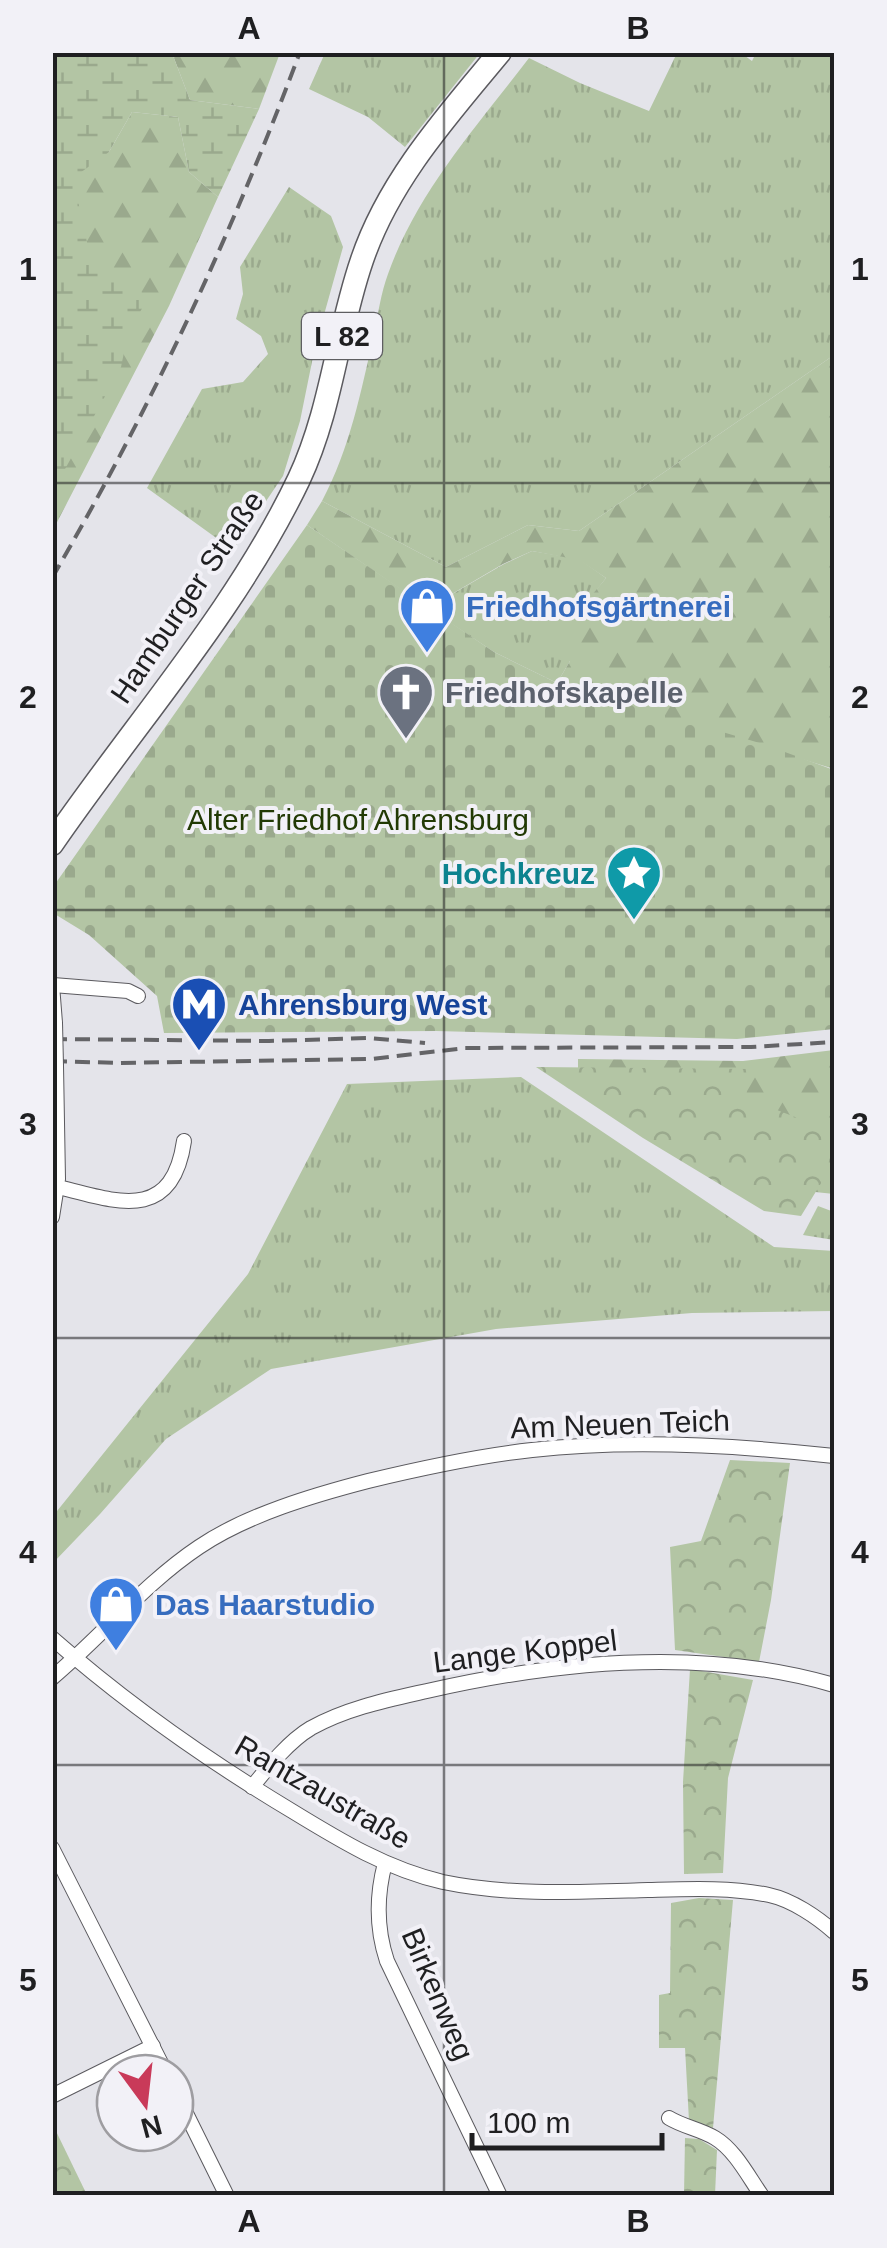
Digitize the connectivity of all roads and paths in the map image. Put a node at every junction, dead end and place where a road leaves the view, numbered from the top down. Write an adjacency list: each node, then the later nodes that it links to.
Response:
1 (500, 52): 2 (main road, Hamburger Straße / L 82)
2 (52, 844)
3 (52, 985): 4 (street); 6 (street, bridge)
4 (138, 996)
5 (184, 1141): 6 (street)
6 (58, 1187): 7 (street)
7 (52, 1218)
8 (834, 1456): 10 (street, Am Neuen Teich)
9 (52, 1638): 10 (street, Rantzaustraße)
10 (76, 1658): 11 (street, Am Neuen Teich); 13 (street, Rantzaustraße)
11 (52, 1678)
12 (834, 1685): 13 (street, Lange Koppel)
13 (252, 1787): 15 (street, Rantzaustraße)
14 (52, 1848): 17 (street)
15 (384, 1863): 16 (street, Rantzaustraße); 23 (street, Birkenweg)
16 (834, 1932)
17 (152, 2046): 18 (street); 19 (street)
18 (156, 2053)
19 (52, 2096)
20 (669, 2118): 24 (street)
21 (195, 2131): 22 (street)
22 (227, 2196)
23 (500, 2196)
24 (762, 2196)

